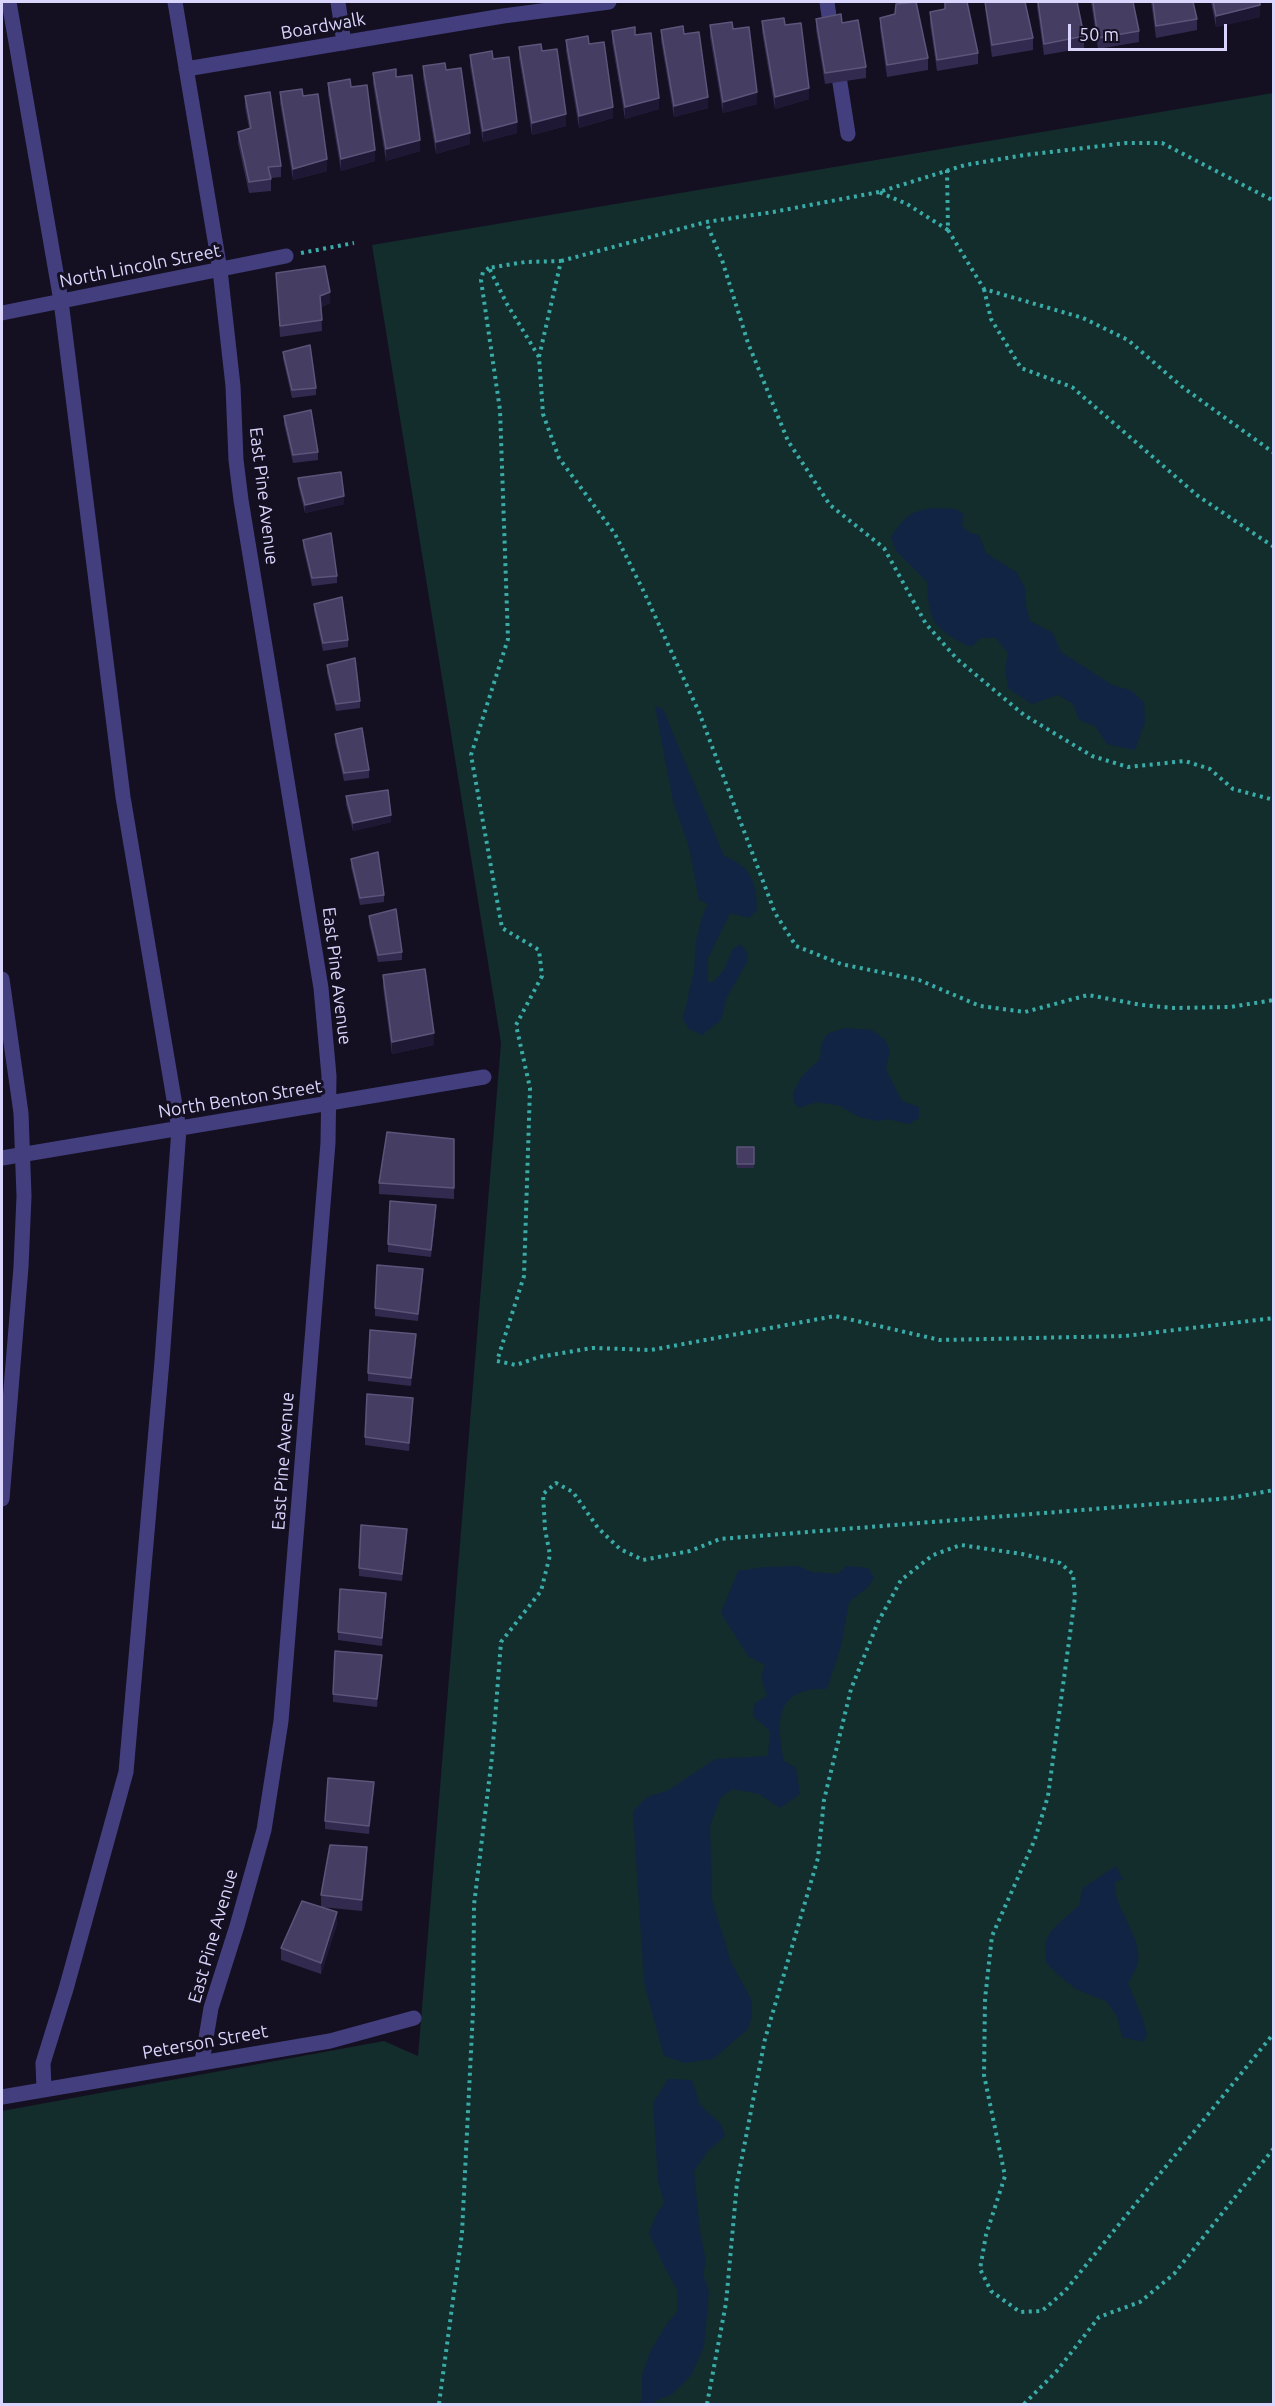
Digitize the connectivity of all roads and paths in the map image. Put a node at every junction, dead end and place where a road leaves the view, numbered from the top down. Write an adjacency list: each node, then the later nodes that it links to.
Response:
1 (9, 2): 21 (street)
2 (175, 2): 8 (street, East Pine Avenue)
3 (338, 2): 7 (street)
4 (609, 2): 6 (street, Boardwalk)
5 (827, 2): 9 (street)
6 (502, 9): 7 (street, Boardwalk)
7 (344, 43): 8 (street, Boardwalk)
8 (186, 69): 19 (street, East Pine Avenue)
9 (848, 134)
10 (947, 170): 11 (path); 12 (path); 14 (path)
11 (879, 192): 13 (path); 14 (path)
12 (1274, 201)
13 (706, 222): 17 (path); 26 (path)
14 (948, 230): 20 (path)
15 (354, 243): 16 (path)
16 (286, 256): 19 (street, North Lincoln Street)
17 (561, 261): 18 (path); 23 (path)
18 (489, 268): 23 (path); 34 (path)
19 (220, 270): 21 (street, North Lincoln Street); 30 (street, East Pine Avenue)
20 (984, 289): 24 (path); 25 (path)
21 (61, 301): 22 (street, North Lincoln Street); 31 (street)
22 (2, 313)
23 (539, 357): 28 (path)
24 (1274, 453)
25 (1274, 548)
26 (1274, 800)
27 (2, 980): 32 (street)
28 (1274, 1000)
29 (484, 1077): 30 (street, North Benton Street)
30 (329, 1104): 31 (street, North Benton Street); 39 (street, East Pine Avenue)
31 (179, 1129): 32 (street, North Benton Street); 40 (street)
32 (22, 1154): 33 (street, North Benton Street); 36 (street)
33 (2, 1158)
34 (1274, 1318)
35 (1274, 1490): 43 (path)
36 (2, 1499)
37 (414, 2018): 39 (street, Peterson Street)
38 (1274, 2033): 44 (path)
39 (202, 2062): 40 (street, Peterson Street)
40 (44, 2090): 41 (street, Peterson Street)
41 (2, 2097)
42 (1274, 2148): 45 (path)
43 (439, 2404)
44 (706, 2404)
45 (1024, 2404)

